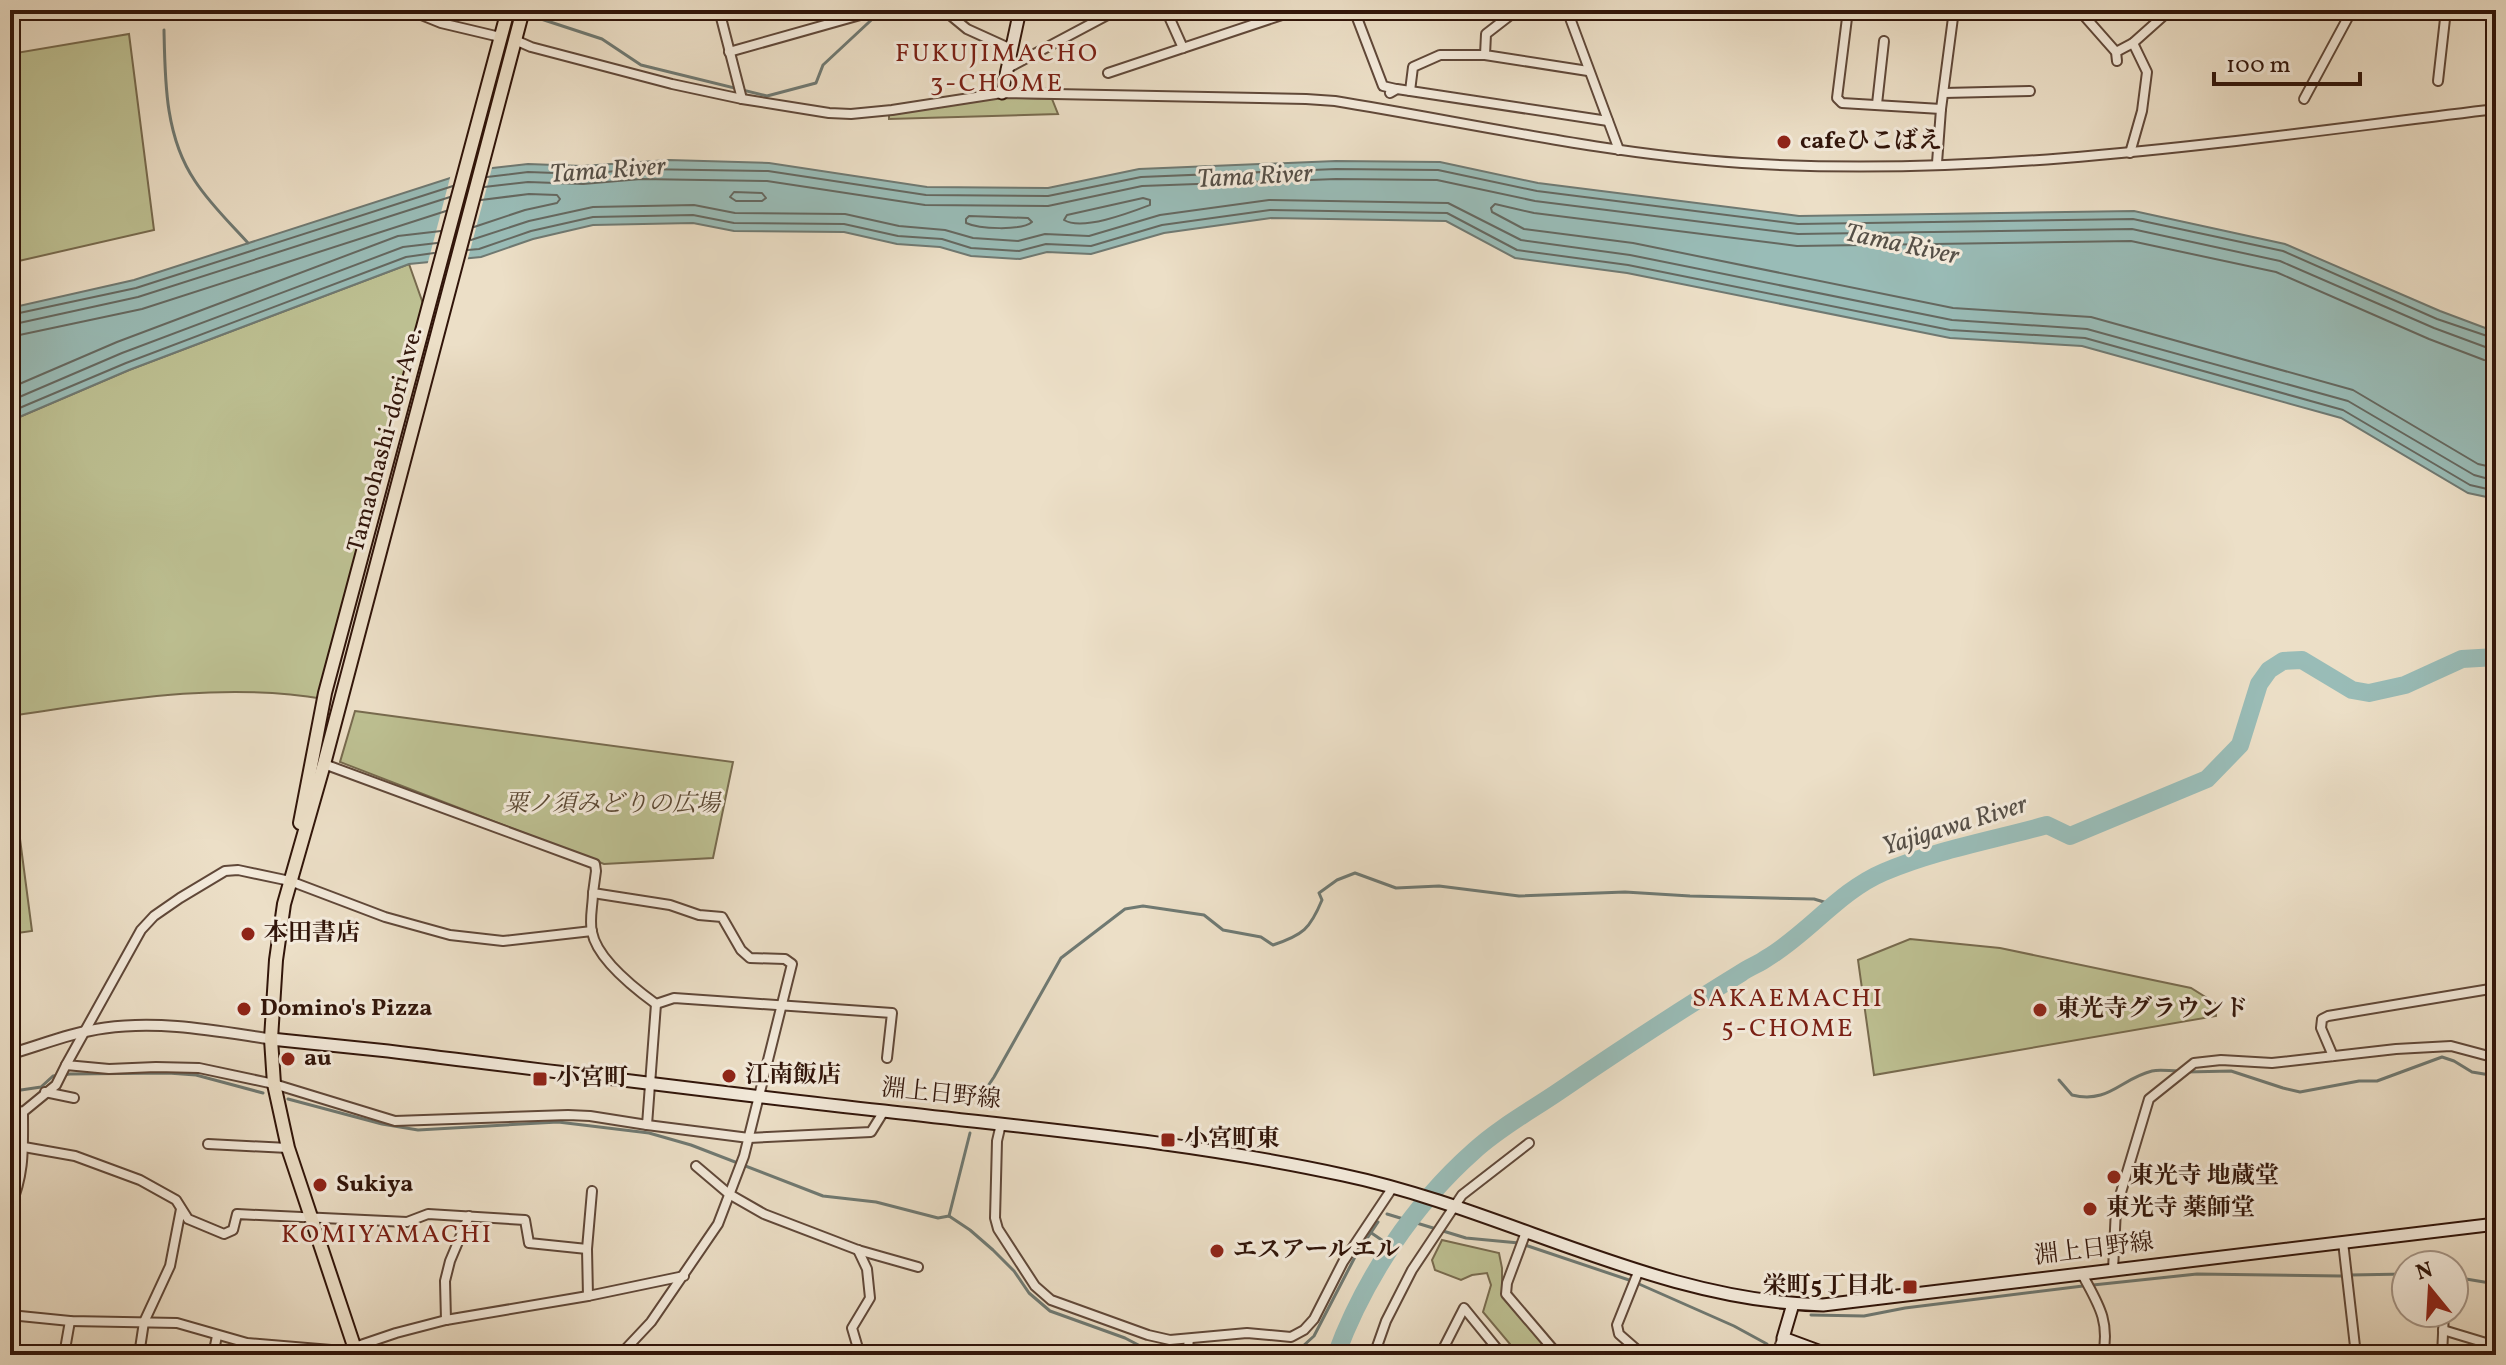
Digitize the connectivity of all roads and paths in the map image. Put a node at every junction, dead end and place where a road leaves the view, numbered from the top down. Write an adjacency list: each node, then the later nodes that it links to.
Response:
1 (411, 10): 20 (street)
2 (719, 10): 26 (street)
3 (878, 10): 26 (street)
4 (944, 10): 25 (street)
5 (1020, 10): 25 (main road)
6 (1117, 10): 28 (street)
7 (1166, 10): 24 (street)
8 (1297, 10): 24 (street)
9 (1354, 10): 32 (street)
10 (1517, 10): 27 (street)
11 (1567, 10): 29 (street)
12 (1848, 10): 38 (street)
13 (1954, 10): 36 (street)
14 (2079, 10): 22 (street)
15 (2170, 10): 22 (street)
16 (2352, 10): 37 (street)
17 (2446, 10): 31 (street)
18 (506, 15): 20 (main road, Tamaohashi-dori Ave.)
19 (522, 16): 23 (main road, Tamaohashi-dori Ave.)
20 (498, 41): 46 (main road, Tamaohashi-dori Ave.)
21 (1884, 41): 38 (street)
22 (2133, 43): 43 (street)
23 (514, 44): 34 (street); 45 (main road, Tamaohashi-dori Ave.)
24 (1183, 48): 30 (street)
25 (1011, 49): 28 (main road)
26 (729, 52): 34 (street)
27 (1485, 55): 29 (street); 32 (street)
28 (1006, 69): 35 (main road)
29 (1588, 71): 41 (street)
30 (1108, 73)
31 (2438, 81)
32 (1410, 91): 41 (street)
33 (2030, 91): 36 (street)
34 (740, 92): 35 (street)
35 (1002, 93): 42 (street)
36 (1944, 93): 39 (street)
37 (2304, 99)
38 (1877, 104): 39 (street)
39 (1941, 109): 44 (street)
40 (2496, 109): 43 (street)
41 (1608, 121): 42 (street)
42 (1619, 150): 43 (street)
43 (2130, 153)
44 (1937, 163)
45 (324, 764): 46 (main road, Tamaohashi-dori Ave.); 47 (street)
46 (290, 881): 48 (street); 52 (street); 53 (main road, Tamaohashi-dori Ave.)
47 (593, 893): 48 (street); 51 (street)
48 (592, 931): 50 (street)
49 (2496, 988): 55 (street)
50 (656, 1004): 51 (street); 59 (street)
51 (782, 1006): 56 (street); 62 (street)
52 (83, 1032): 53 (street); 54 (street); 58 (street)
53 (271, 1039): 59 (main road, 淵上日野線); 60 (main road, Tamaohashi-dori Ave.)
54 (10, 1054)
55 (2333, 1056): 57 (street); 90 (street)
56 (887, 1058)
57 (2496, 1058)
58 (66, 1065): 60 (street); 61 (street)
59 (651, 1083): 62 (main road, 淵上日野線); 68 (street)
60 (274, 1084): 68 (street); 73 (main road, Tamaohashi-dori Ave.)
61 (45, 1092): 63 (street); 66 (street)
62 (759, 1096): 65 (main road, 淵上日野線); 69 (street)
63 (74, 1098)
64 (10, 1109): 66 (street)
65 (884, 1111): 67 (main road, 淵上日野線); 69 (street)
66 (23, 1112): 72 (street)
67 (1001, 1124): 75 (main road, 淵上日野線); 102 (street)
68 (647, 1125): 69 (street)
69 (749, 1138): 77 (street)
70 (1529, 1143): 78 (street)
71 (208, 1144): 73 (street)
72 (24, 1147): 79 (street); 80 (street)
73 (288, 1148): 82 (main road, Tamaohashi-dori Ave.)
74 (696, 1166): 77 (street)
75 (1393, 1187): 78 (main road, 淵上日野線); 102 (street)
76 (592, 1191): 86 (street)
77 (729, 1194): 87 (street); 92 (street)
78 (1452, 1206): 84 (main road, 淵上日野線); 112 (street)
79 (10, 1208)
80 (181, 1208): 82 (street); 98 (street)
81 (469, 1216): 82 (street); 86 (street); 96 (street)
82 (311, 1218): 104 (main road, Tamaohashi-dori Ave.)
83 (2496, 1224): 85 (main road, 淵上日野線)
84 (1526, 1232): 89 (main road, 淵上日野線); 115 (street)
85 (2343, 1242): 90 (main road, 淵上日野線); 120 (street)
86 (587, 1249): 93 (street)
87 (858, 1250): 88 (street); 111 (street)
88 (918, 1267)
89 (1639, 1270): 94 (main road, 淵上日野線); 105 (street)
90 (2113, 1270): 91 (main road, 淵上日野線)
91 (2082, 1274): 94 (main road, 淵上日野線); 119 (street)
92 (684, 1276): 93 (street); 110 (street)
93 (588, 1296): 96 (street)
94 (1793, 1304): 101 (main road)
95 (10, 1315): 97 (street)
96 (446, 1320): 104 (street)
97 (70, 1321): 98 (street); 107 (street)
98 (144, 1322): 100 (street); 108 (street)
99 (2443, 1330): 103 (street); 121 (street)
100 (217, 1336): 104 (street); 109 (street)
101 (1783, 1338): 117 (street); 118 (main road)
102 (1189, 1339): 106 (street)
103 (2496, 1346)
104 (356, 1351)
105 (1630, 1351): 116 (street)
106 (1187, 1352)
107 (64, 1355)
108 (139, 1355)
109 (213, 1355)
110 (620, 1355)
111 (860, 1355)
112 (1374, 1355)
113 (1440, 1355): 114 (street)
114 (1498, 1355)
115 (1558, 1355)
116 (1643, 1355)
117 (1777, 1355)
118 (1829, 1355)
119 (2103, 1355)
120 (2356, 1355)
121 (2442, 1355)

